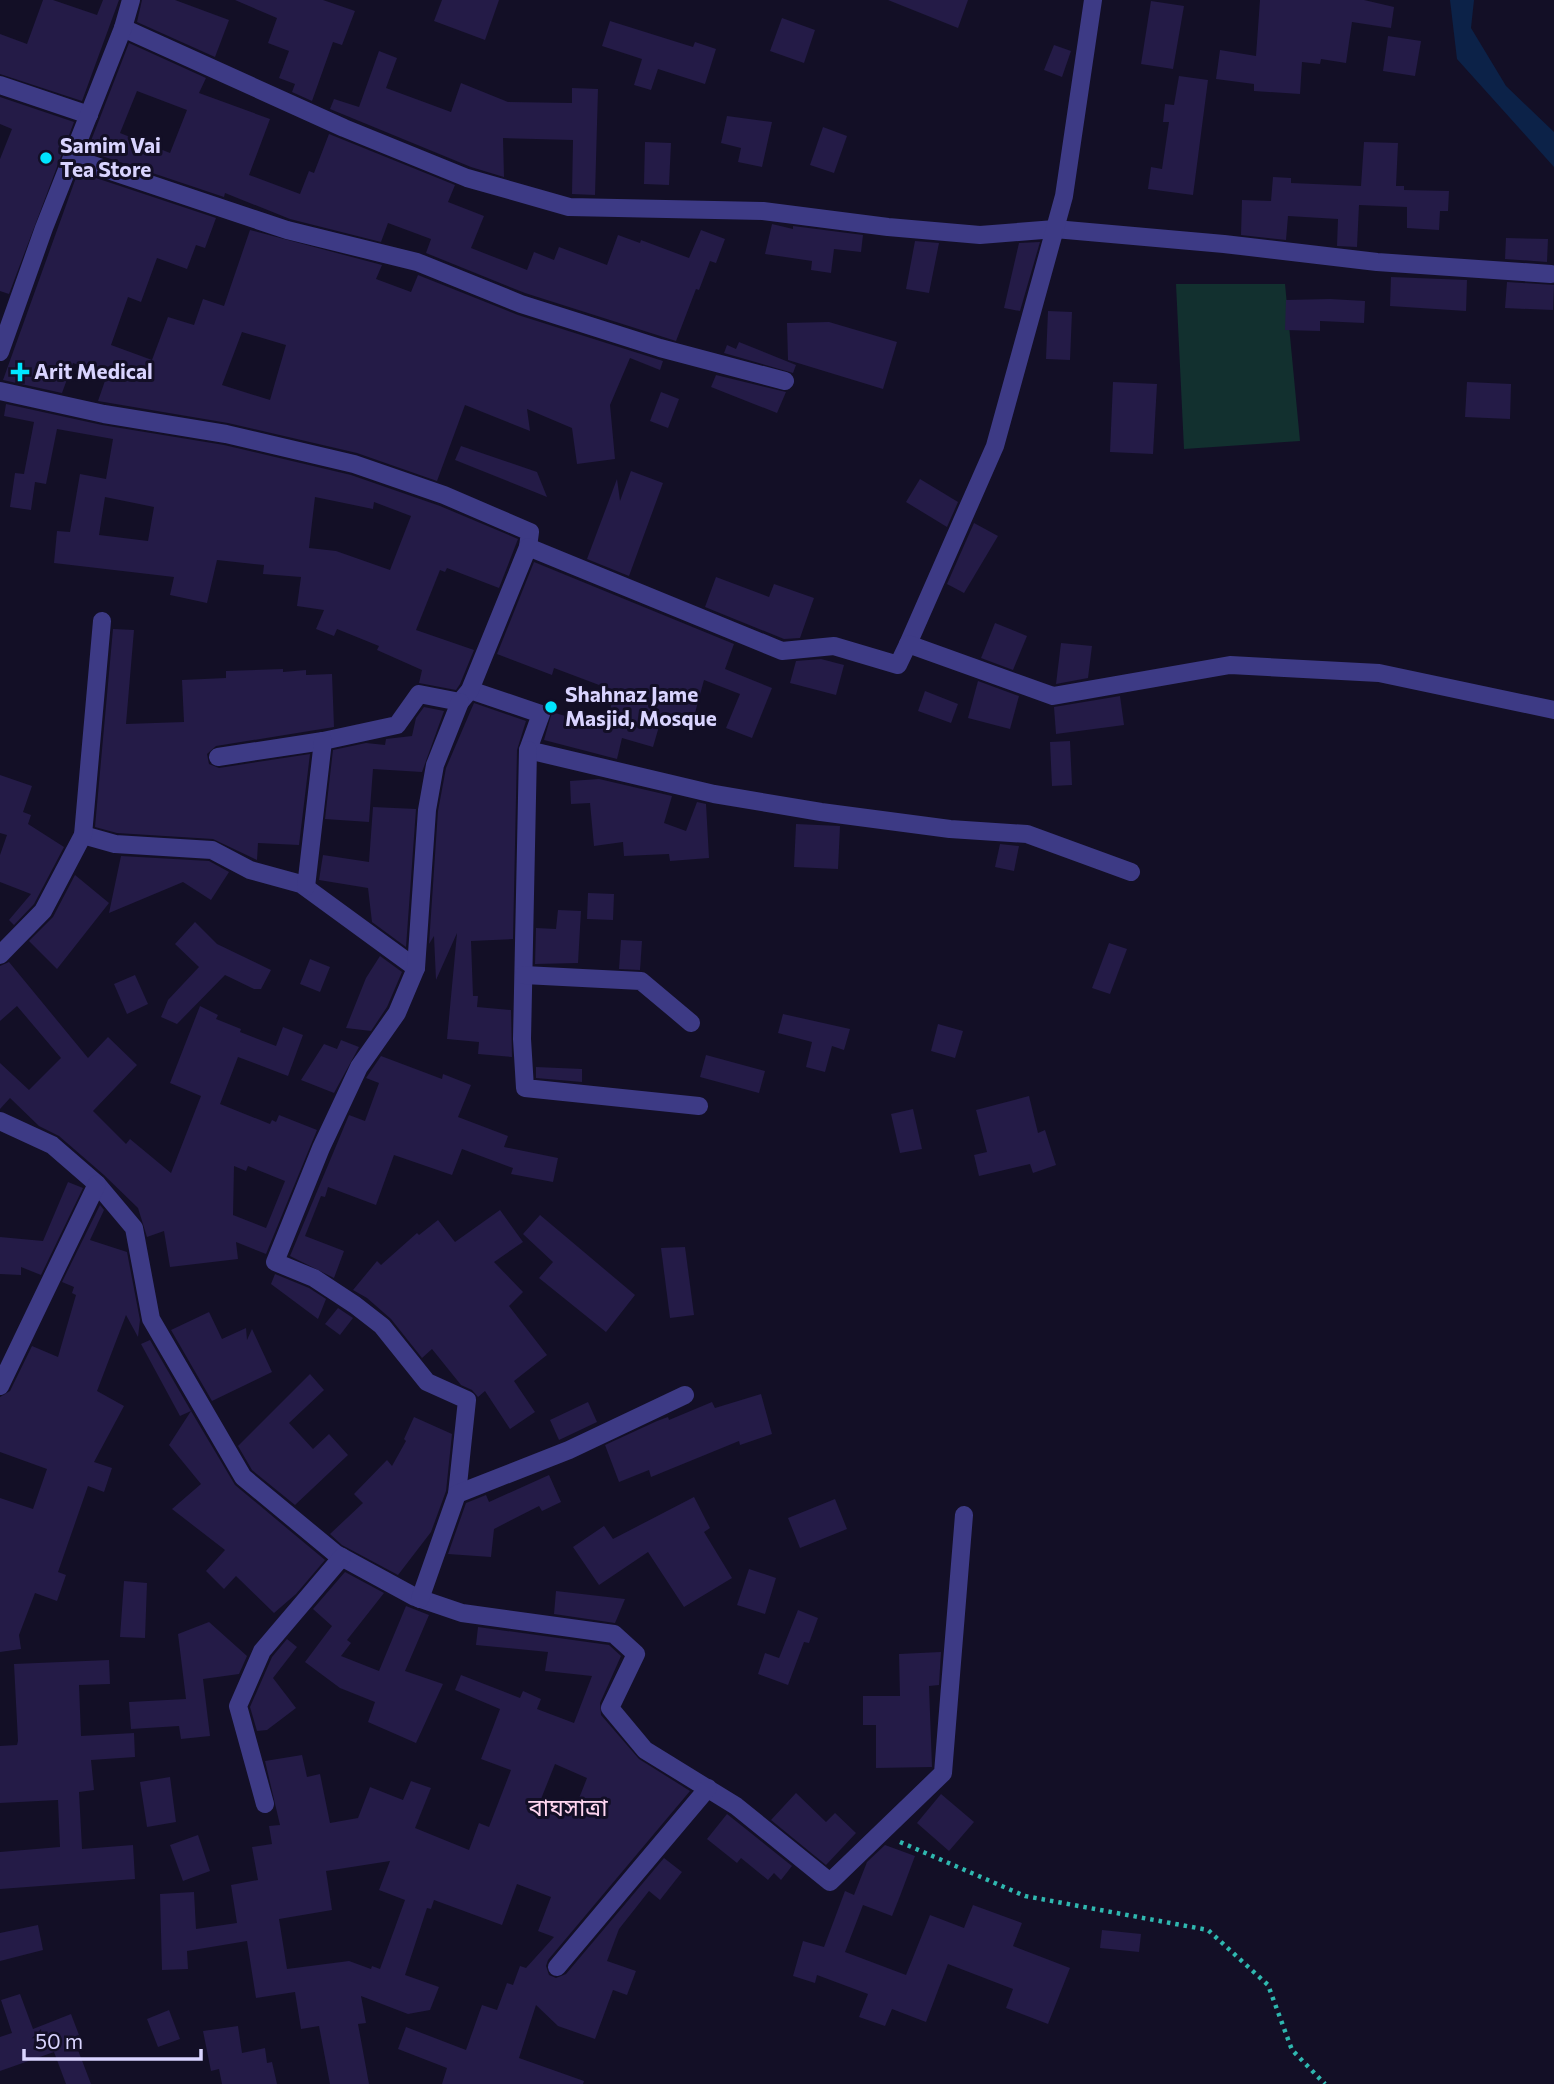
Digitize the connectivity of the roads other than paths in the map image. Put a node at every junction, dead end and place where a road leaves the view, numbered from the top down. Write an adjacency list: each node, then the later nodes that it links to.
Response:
1 (131, 0): 3 (street)
2 (1093, 0): 7 (street)
3 (124, 28): 5 (street); 7 (street)
4 (0, 85): 5 (street)
5 (89, 115): 6 (street)
6 (72, 158): 9 (street); 10 (street)
7 (1055, 229): 8 (street); 14 (street)
8 (1551, 274)
9 (0, 352)
10 (785, 381)
11 (0, 391): 12 (street)
12 (528, 547): 14 (street); 15 (street)
13 (102, 621): 20 (street)
14 (908, 644): 16 (street)
15 (465, 696): 17 (street); 18 (street); 24 (street)
16 (1554, 710)
17 (323, 741): 19 (street); 22 (street)
18 (528, 750): 21 (street); 25 (street)
19 (218, 757)
20 (83, 835): 22 (street); 23 (street)
21 (1131, 872)
22 (306, 887): 24 (street)
23 (0, 955)
24 (416, 968): 32 (street)
25 (524, 975): 26 (street); 27 (street)
26 (691, 1023)
27 (699, 1106)
28 (0, 1121): 29 (street)
29 (97, 1184): 30 (street); 34 (street)
30 (0, 1386)
31 (685, 1395): 32 (street)
32 (457, 1494): 35 (street)
33 (964, 1515): 36 (street)
34 (342, 1558): 35 (street); 37 (street)
35 (420, 1599): 36 (street)
36 (708, 1788): 38 (street)
37 (265, 1804)
38 (556, 1967)

